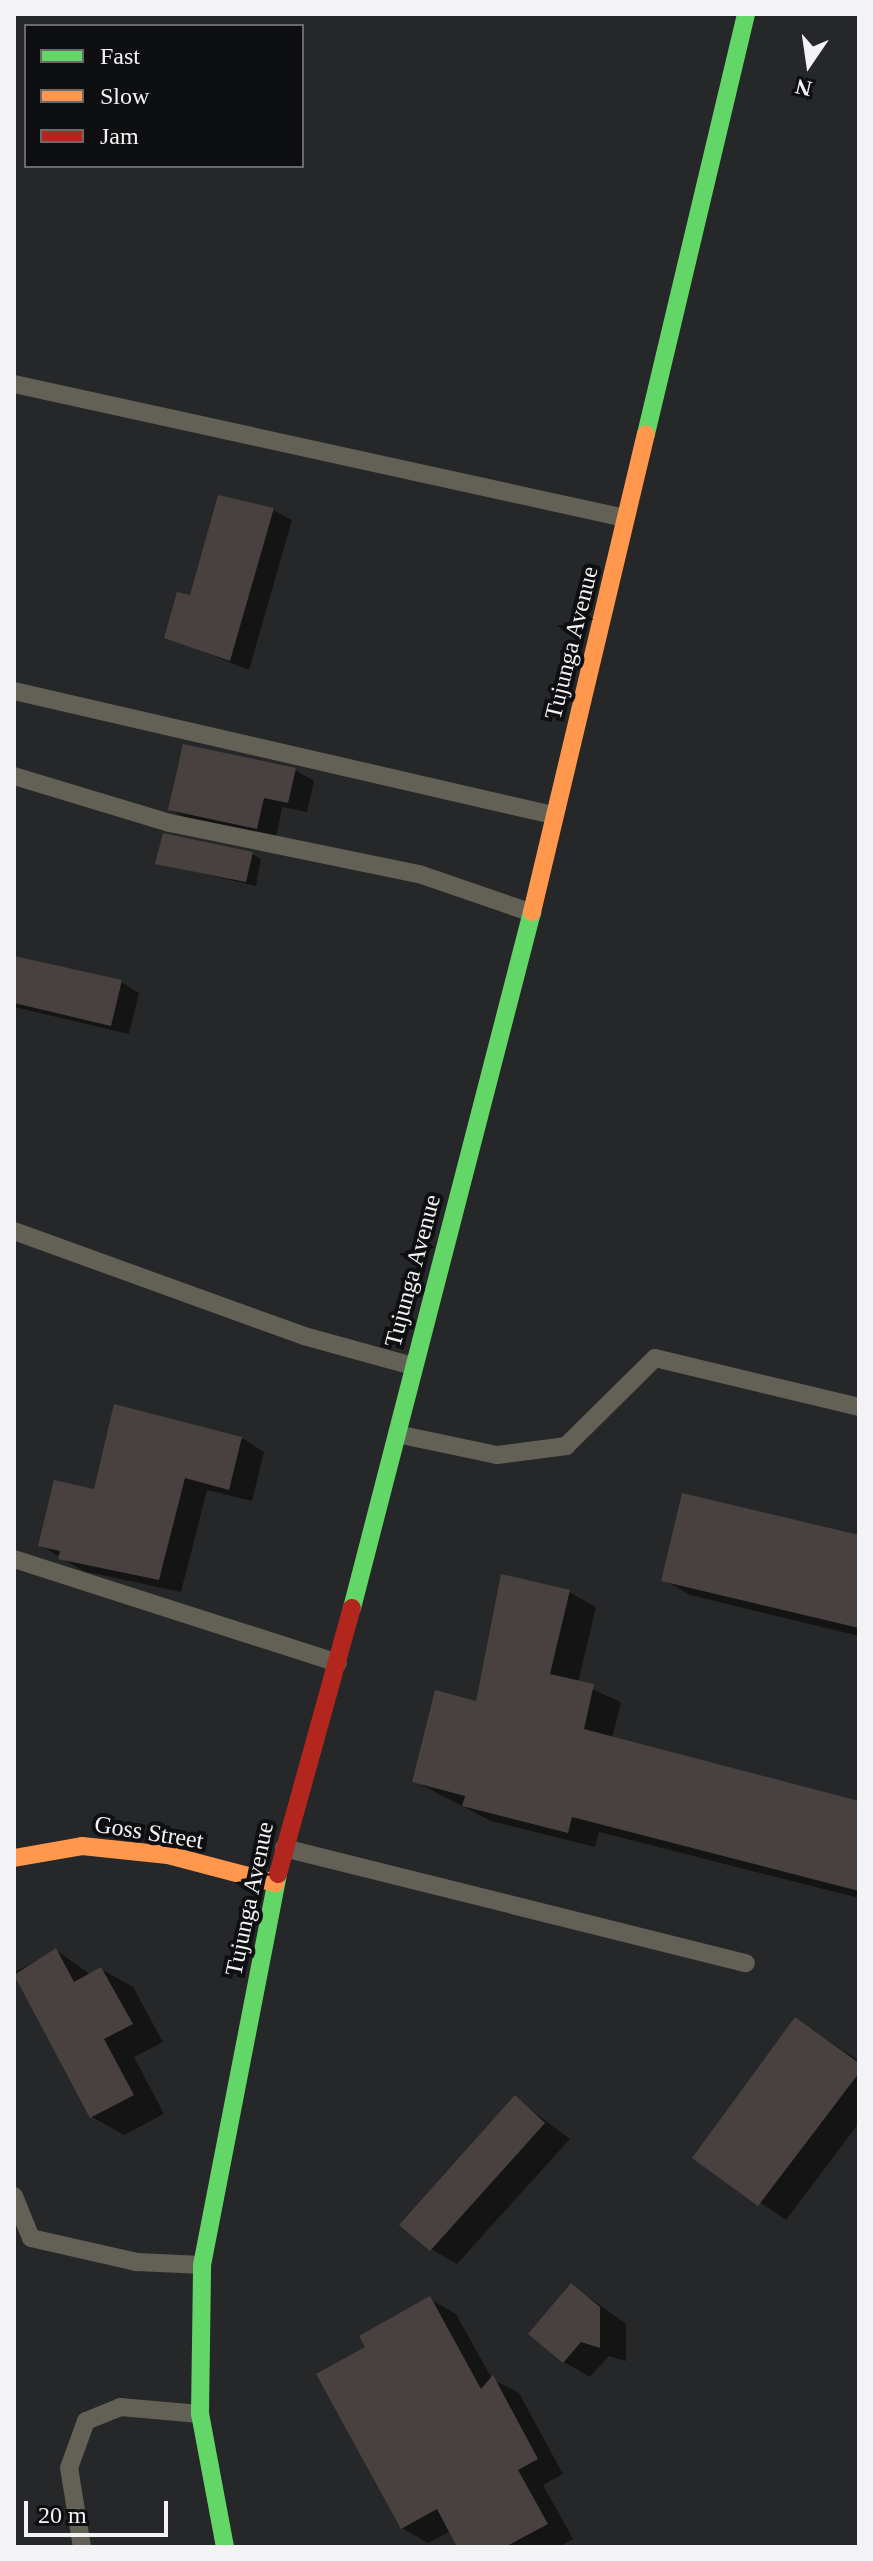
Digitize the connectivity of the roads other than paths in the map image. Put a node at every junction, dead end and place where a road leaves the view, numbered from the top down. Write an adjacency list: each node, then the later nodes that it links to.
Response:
1 (746, 14): 3 (street, Tujunga Avenue)
2 (14, 384): 3 (lane)
3 (628, 518): 6 (street, Tujunga Avenue)
4 (14, 691): 6 (lane)
5 (14, 776): 7 (lane)
6 (553, 815): 7 (street, Tujunga Avenue)
7 (532, 913): 9 (street, Tujunga Avenue)
8 (14, 1231): 9 (lane)
9 (413, 1366): 11 (street, Tujunga Avenue)
10 (859, 1407): 11 (lane)
11 (397, 1434): 13 (street, Tujunga Avenue)
12 (14, 1559): 13 (lane)
13 (338, 1663): 14 (street, Tujunga Avenue)
14 (284, 1848): 16 (street, Tujunga Avenue); 17 (lane)
15 (14, 1858): 16 (street, Goss Street)
16 (275, 1883): 19 (street, Tujunga Avenue)
17 (746, 1963)
18 (14, 2196): 19 (lane)
19 (202, 2265): 20 (street, Tujunga Avenue)
20 (200, 2414): 21 (lane); 22 (street, Tujunga Avenue)
21 (82, 2547)
22 (225, 2547)

